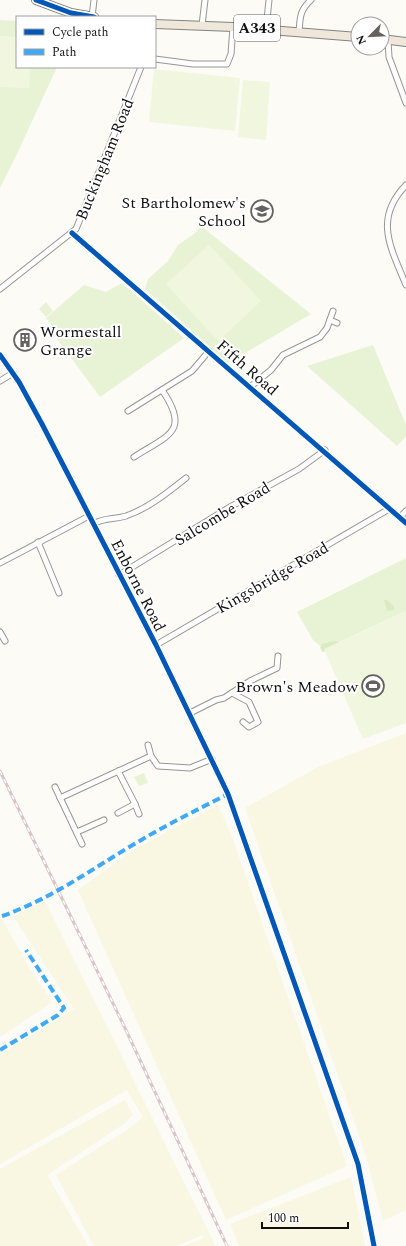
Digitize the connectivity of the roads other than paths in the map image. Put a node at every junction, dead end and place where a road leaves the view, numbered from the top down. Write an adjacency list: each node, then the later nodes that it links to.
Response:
1 (36, 0): 6 (main road)
2 (94, 0): 7 (street)
3 (205, 0): 9 (street)
4 (269, 0): 11 (street)
5 (311, 0): 12 (street)
6 (88, 16)
7 (93, 16)
8 (156, 24): 9 (main road, A343)
9 (202, 25): 10 (main road, A343)
10 (233, 27): 11 (main road, A343); 17 (street)
11 (266, 29): 12 (main road, A343)
12 (299, 32): 13 (main road, A343)
13 (350, 36)
14 (390, 40): 15 (main road)
15 (406, 42)
16 (389, 56): 19 (street)
17 (156, 59)
18 (141, 68): 21 (street, Buckingham Road)
19 (406, 103)
20 (406, 185): 22 (street)
21 (72, 233): 23 (street, Buckingham Road); 27 (street, Fifth Road)
22 (406, 285)
23 (0, 289)
24 (333, 311): 25 (street)
25 (330, 320): 26 (street); 31 (street)
26 (338, 323)
27 (209, 351): 31 (street, Fifth Road); 32 (street)
28 (0, 355): 29 (street, Enborne Road)
29 (13, 373): 30 (street); 39 (street, Enborne Road)
30 (0, 382)
31 (250, 387): 34 (street, Fifth Road)
32 (162, 390): 33 (street); 35 (street)
33 (128, 411)
34 (325, 450): 37 (street, Fifth Road); 45 (street, Salcombe Road)
35 (134, 457)
36 (186, 478): 42 (street)
37 (389, 509): 40 (street, Fifth Road); 49 (street, Kingsbridge Road)
38 (406, 511): 40 (street)
39 (89, 516): 42 (street, Enborne Road); 43 (street)
40 (400, 517): 41 (street, Fifth Road)
41 (406, 523)
42 (93, 524): 45 (street, Enborne Road)
43 (38, 542): 44 (street); 46 (street)
44 (0, 563)
45 (120, 575): 49 (street, Enborne Road)
46 (59, 593)
47 (0, 632): 48 (street)
48 (4, 641)
49 (156, 645): 52 (street, Enborne Road)
50 (278, 656): 51 (street)
51 (232, 693): 52 (street); 53 (street)
52 (190, 713): 56 (street, Enborne Road)
53 (243, 722)
54 (148, 745): 55 (street)
55 (150, 756): 56 (street); 57 (street)
56 (212, 759): 66 (street, Enborne Road)
57 (118, 771): 59 (street); 60 (street)
58 (55, 787): 59 (street)
59 (60, 798): 64 (street)
60 (134, 804): 61 (street); 62 (street)
61 (118, 813)
62 (139, 814)
63 (104, 820): 64 (street)
64 (77, 832): 65 (street)
65 (82, 844)
66 (374, 1246)

